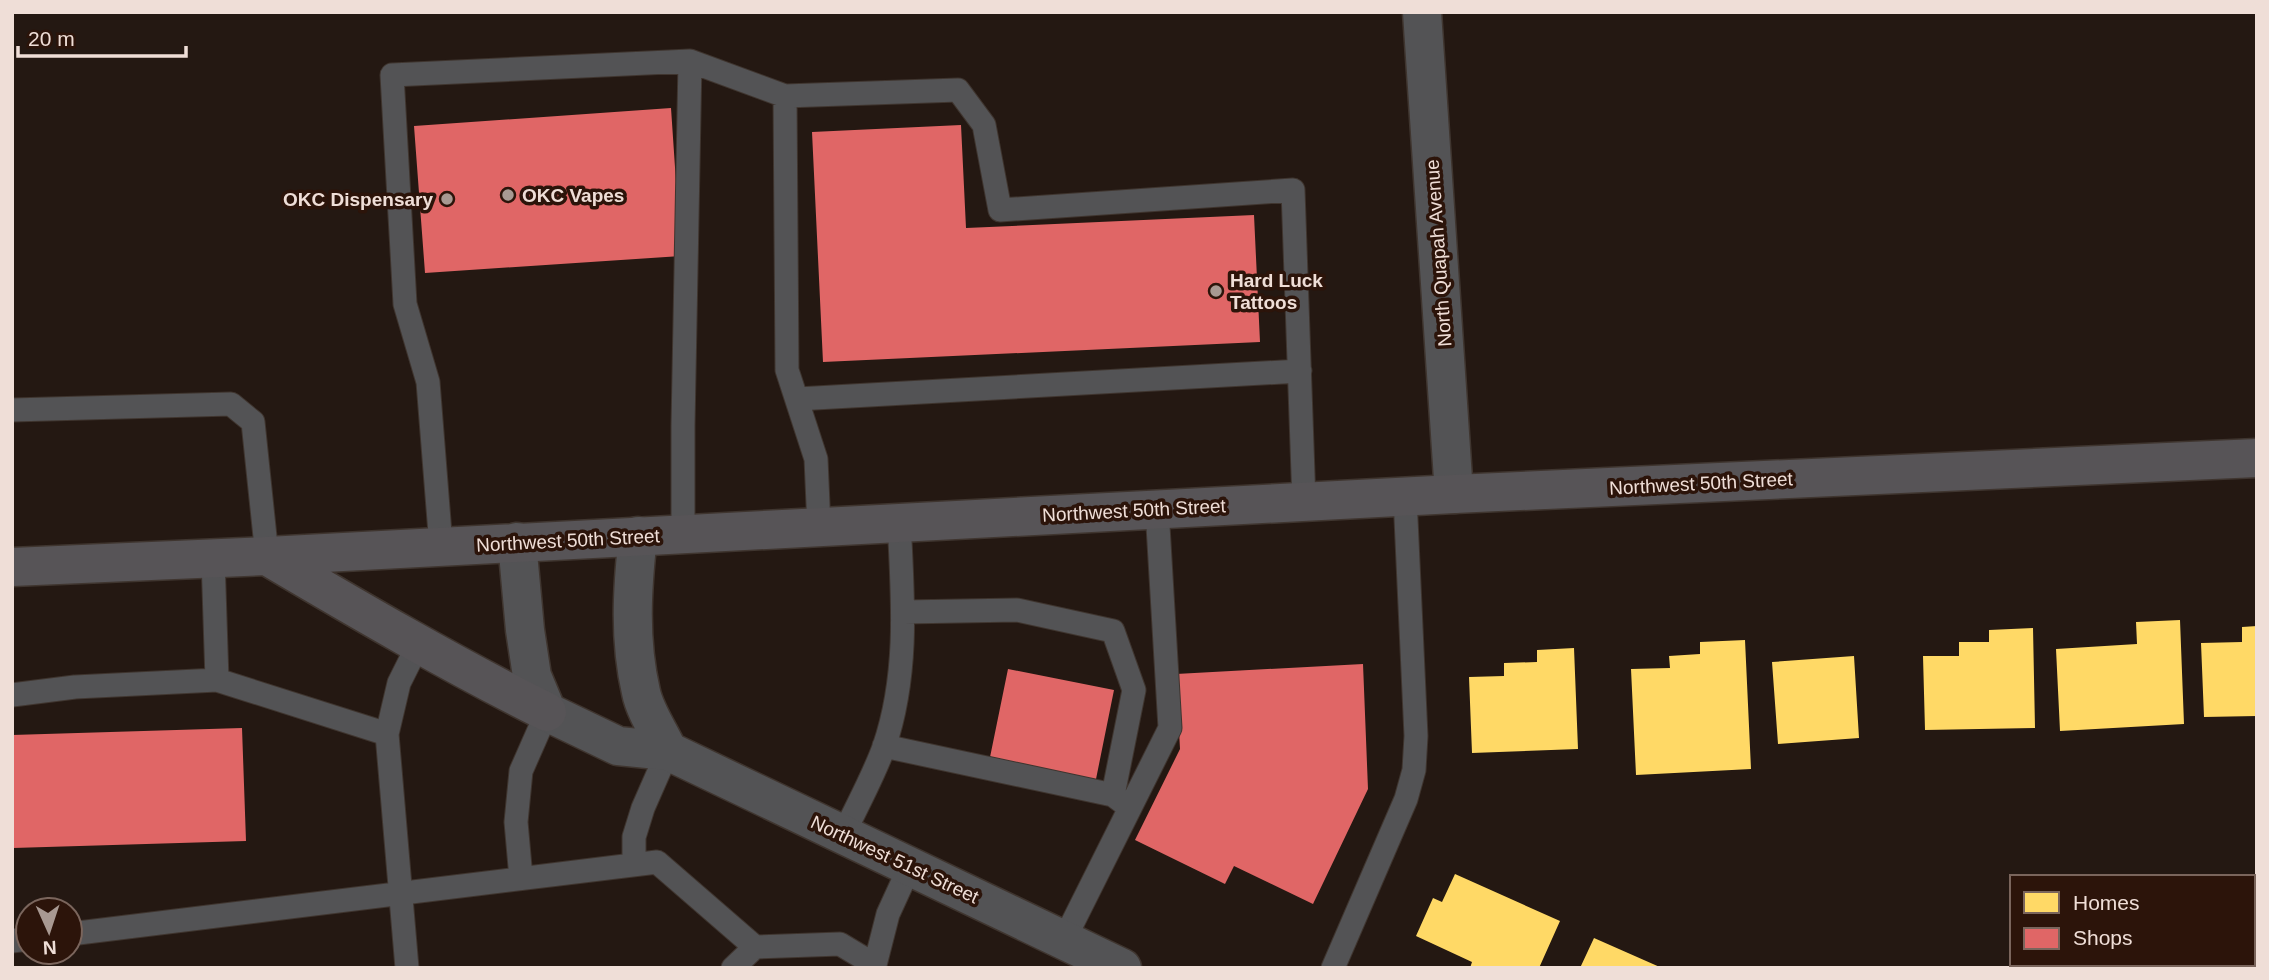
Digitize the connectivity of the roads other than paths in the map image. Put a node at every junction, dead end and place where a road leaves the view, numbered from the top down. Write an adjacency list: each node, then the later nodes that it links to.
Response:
1 (1422, 12): 8 (street, North Quapah Avenue)
2 (690, 61): 3 (lane); 14 (lane); 17 (lane)
3 (785, 96): 4 (lane); 5 (lane)
4 (1300, 371): 5 (lane); 10 (lane)
5 (797, 399): 13 (lane)
6 (12, 410): 18 (lane)
7 (2257, 457): 8 (main road, Northwest 50th Street)
8 (1454, 494): 9 (main road, Northwest 50th Street)
9 (1405, 497): 10 (main road, Northwest 50th Street); 42 (lane)
10 (1304, 502): 11 (main road, Northwest 50th Street)
11 (1157, 509): 12 (main road, Northwest 50th Street); 29 (lane)
12 (899, 522): 13 (main road, Northwest 50th Street); 21 (lane)
13 (819, 527): 14 (main road, Northwest 50th Street)
14 (683, 534): 15 (main road, Northwest 50th Street)
15 (638, 536): 16 (main road, Northwest 50th Street); 28 (street)
16 (517, 542): 17 (main road, Northwest 50th Street); 25 (street)
17 (441, 547): 18 (main road, Northwest 50th Street)
18 (267, 556): 19 (main road, Northwest 50th Street); 22 (main road)
19 (213, 558): 20 (main road, Northwest 50th Street); 23 (lane)
20 (12, 567)
21 (904, 612): 27 (lane); 29 (lane)
22 (418, 645): 25 (main road); 26 (lane)
23 (217, 680): 24 (lane); 26 (lane)
24 (12, 695)
25 (547, 712): 28 (street, Northwest 51st Street); 33 (lane)
26 (387, 734): 34 (lane)
27 (884, 746): 29 (lane); 30 (lane)
28 (668, 751): 30 (street, Northwest 51st Street); 31 (lane)
29 (1121, 802): 36 (lane)
30 (843, 835): 32 (street, Northwest 51st Street)
31 (634, 864): 33 (lane); 37 (lane)
32 (910, 866): 36 (street, Northwest 51st Street); 38 (lane)
33 (521, 878): 34 (lane)
34 (400, 894): 35 (lane); 39 (lane)
35 (84, 932)
36 (1064, 940): 41 (street, Northwest 51st Street)
37 (755, 947): 38 (lane); 40 (lane)
38 (877, 967)
39 (407, 968)
40 (733, 968)
41 (1122, 968)
42 (1333, 968)

